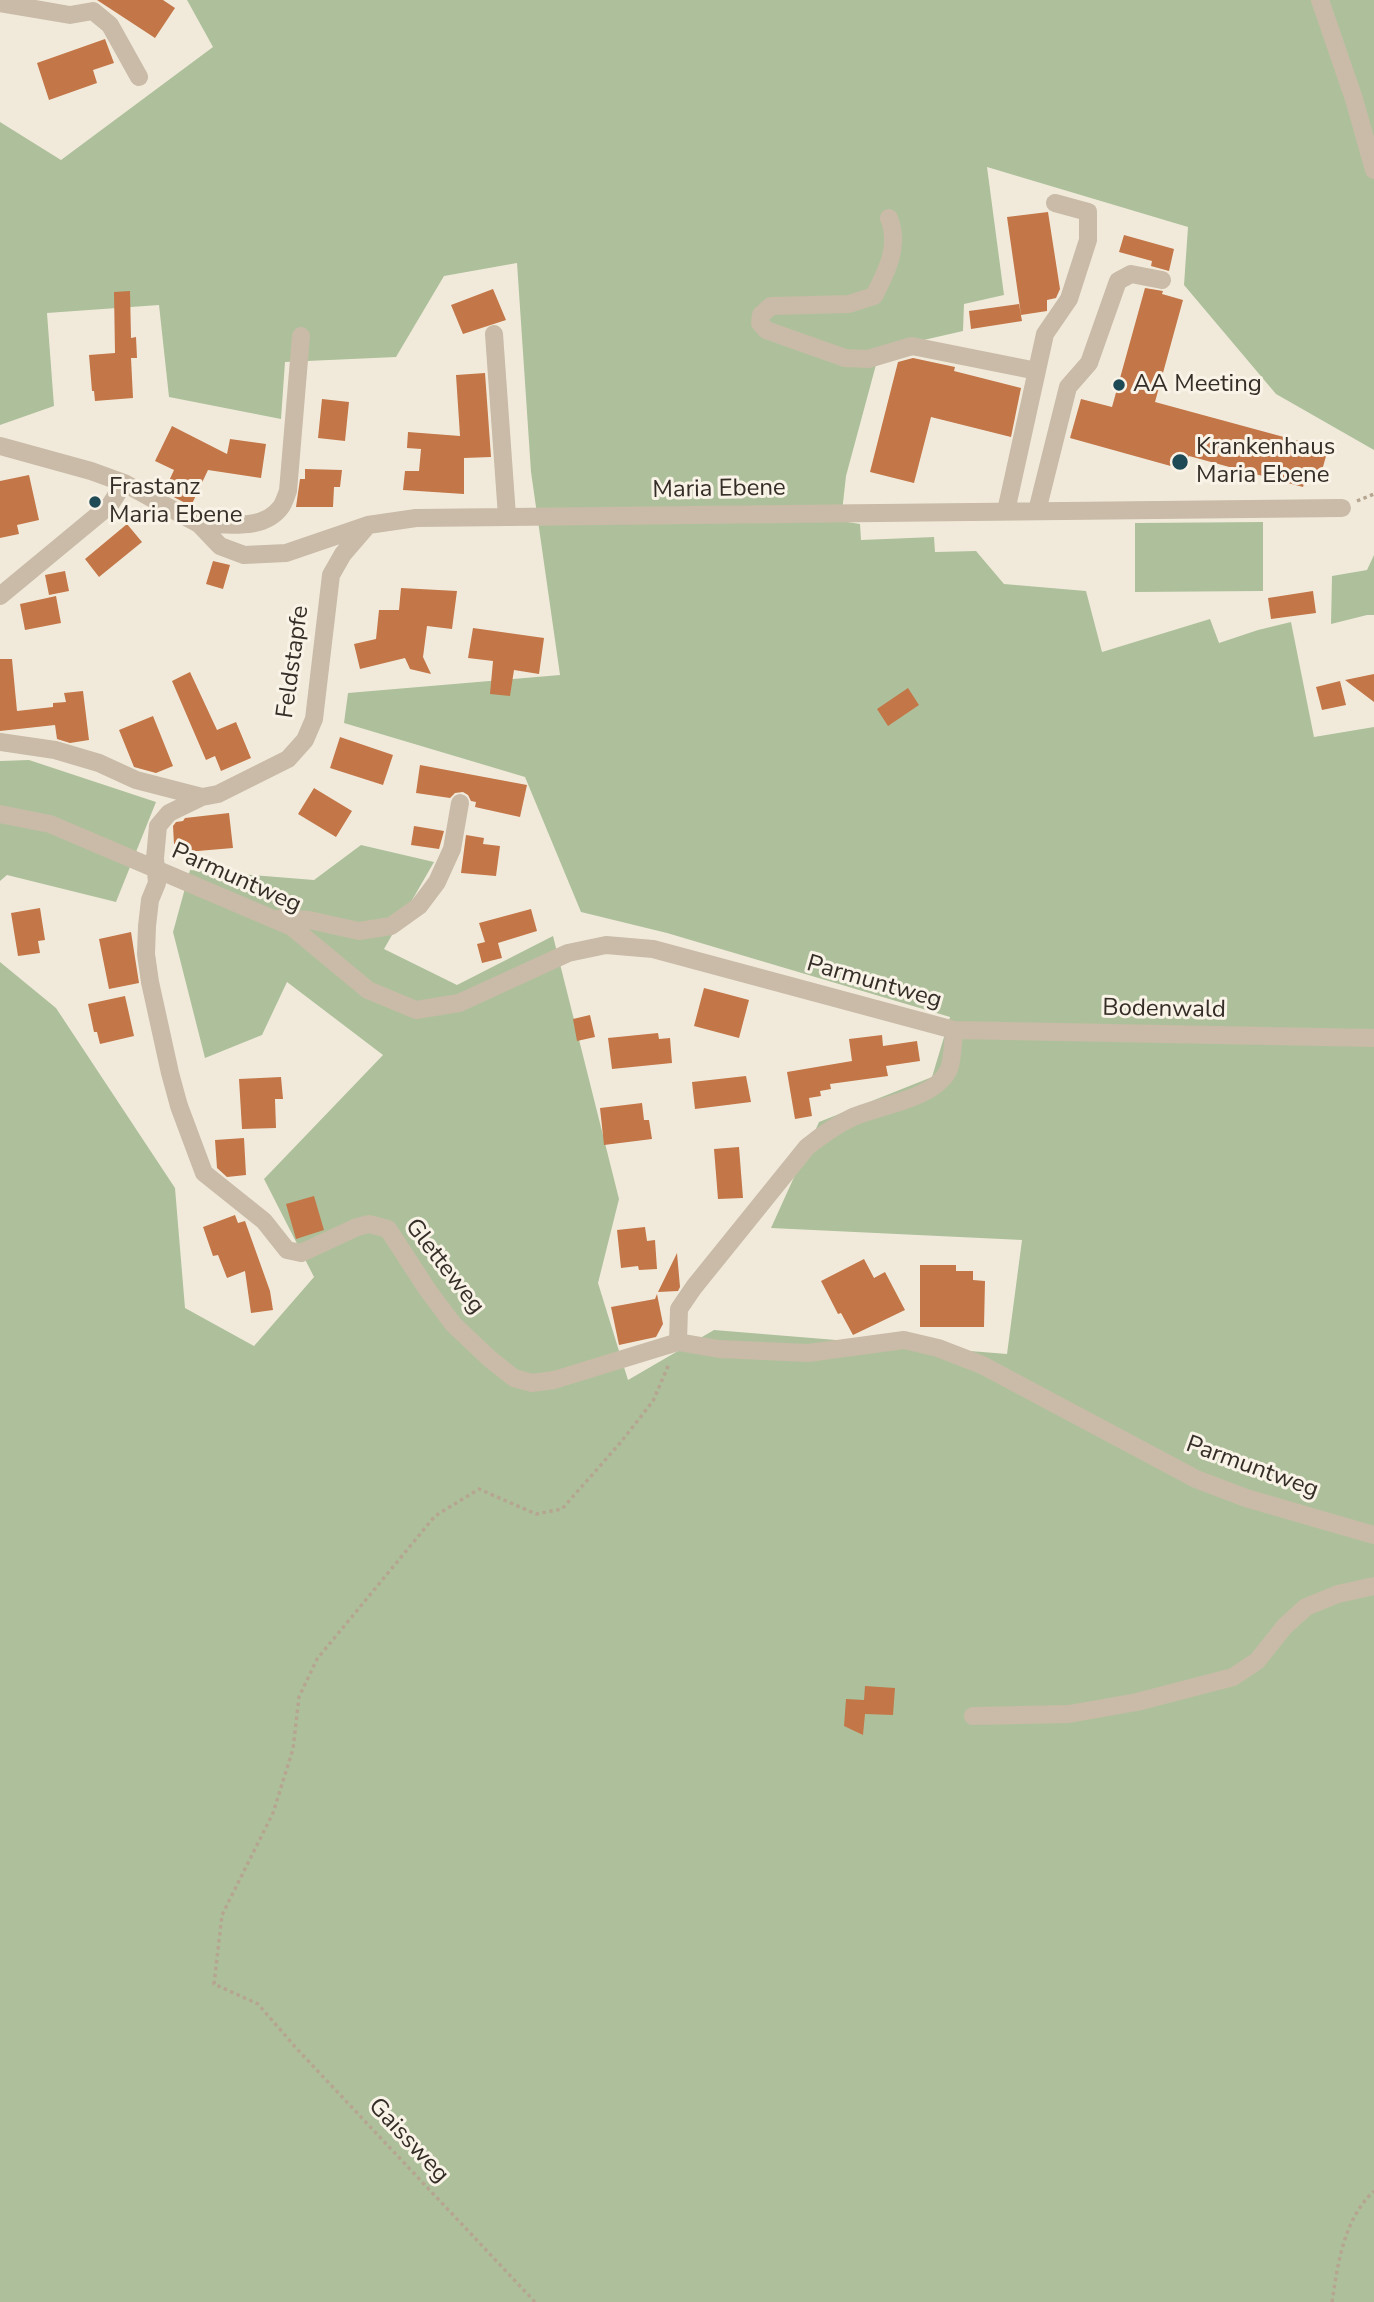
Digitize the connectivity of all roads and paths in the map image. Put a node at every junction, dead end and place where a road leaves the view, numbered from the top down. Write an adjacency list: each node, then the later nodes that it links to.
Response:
1 (1320, 0): 4 (street)
2 (0, 3): 3 (street)
3 (139, 77)
4 (1374, 170)
5 (1055, 203): 10 (street)
6 (889, 218): 10 (street)
7 (1162, 280): 15 (street)
8 (494, 334): 16 (street)
9 (301, 336): 17 (street)
10 (1037, 371): 14 (street)
11 (0, 446): 12 (street, Maria Ebene)
12 (124, 484): 17 (street, Maria Ebene); 19 (street)
13 (1342, 508): 15 (street, Maria Ebene)
14 (1006, 511): 15 (street, Maria Ebene); 16 (street, Maria Ebene)
15 (1037, 511)
16 (507, 516): 18 (street, Maria Ebene)
17 (199, 524): 18 (street, Maria Ebene)
18 (368, 525): 21 (street, Feldstapfe)
19 (0, 596)
20 (0, 742): 21 (street)
21 (202, 797): 24 (street, Feldstapfe)
22 (460, 803): 25 (street)
23 (0, 814): 24 (street, Parmuntweg)
24 (156, 870): 25 (street, Parmuntweg); 28 (street, Gletteweg)
25 (268, 917): 26 (street, Parmuntweg)
26 (954, 1030): 27 (street, Bodenwald); 28 (street, Parmuntweg)
27 (1374, 1038)
28 (678, 1342): 29 (street, Parmuntweg); 33 (path, Gaissweg)
29 (1374, 1535)
30 (1374, 1586): 31 (street)
31 (973, 1716)
32 (1374, 2191): 34 (path)
33 (534, 2302)
34 (1332, 2302)

